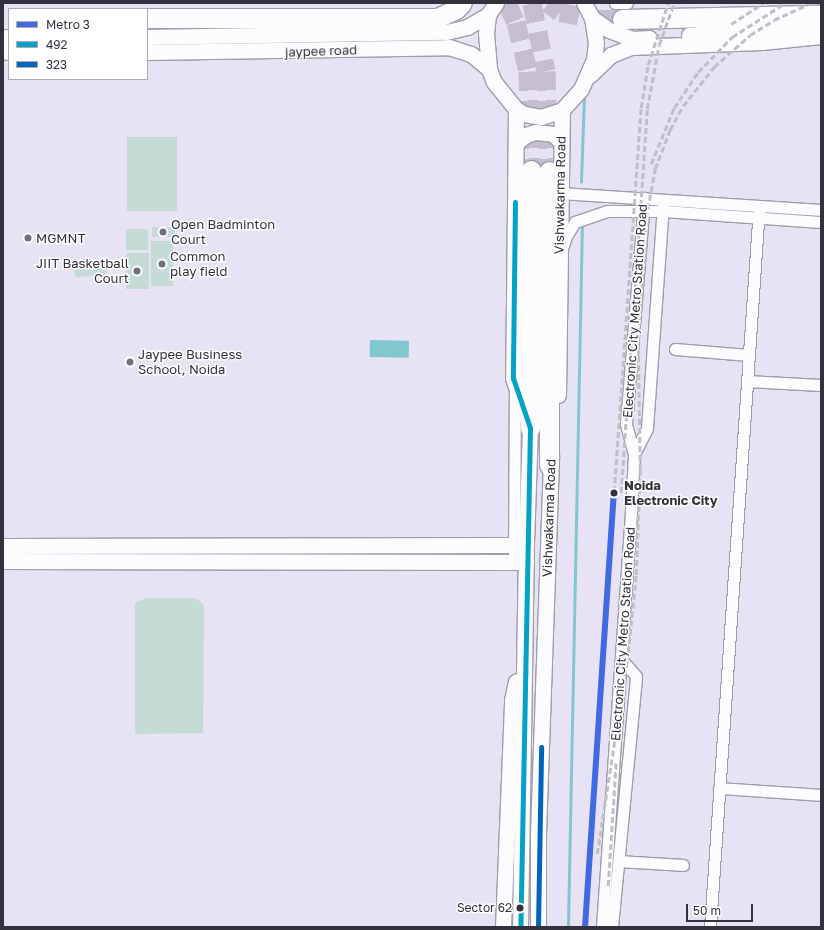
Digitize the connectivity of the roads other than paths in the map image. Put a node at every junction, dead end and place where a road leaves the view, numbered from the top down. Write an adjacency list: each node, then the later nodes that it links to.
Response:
1 (462, 3): 6 (highway)
2 (584, 3): 7 (street)
3 (621, 8): 5 (highway)
4 (492, 9): 11 (street); 14 (street)
5 (821, 15)
6 (148, 18)
7 (592, 18): 8 (street); 15 (street)
8 (821, 26)
9 (821, 36): 15 (street)
10 (148, 37): 11 (street)
11 (271, 37): 13 (street)
12 (148, 52): 13 (street, jaypee road)
13 (271, 52): 14 (street, jaypee road)
14 (489, 68): 16 (street)
15 (586, 78): 17 (street)
16 (516, 109): 17 (street); 19 (street, Vishwakarma Road)
17 (562, 110): 18 (street, Vishwakarma Road)
18 (560, 142): 19 (street); 20 (street, Vishwakarma Road)
19 (516, 143): 32 (street, Vishwakarma Road)
20 (560, 193): 21 (street); 28 (street, Vishwakarma Road)
21 (644, 198): 22 (street); 24 (street, Electronic City Metro Station Road)
22 (664, 199): 25 (street); 26 (street)
23 (821, 210): 26 (street)
24 (643, 211): 25 (street); 28 (street); 35 (street, Electronic City Metro Station Road)
25 (663, 211): 26 (street); 35 (street)
26 (759, 211): 27 (street); 30 (street)
27 (821, 222)
28 (560, 260): 36 (street, Vishwakarma Road)
29 (675, 349): 30 (street)
30 (749, 355): 31 (street)
31 (747, 381): 33 (street); 43 (street)
32 (515, 385): 34 (street, Vishwakarma Road); 37 (street)
33 (821, 385)
34 (530, 428): 36 (highway); 37 (street, Vishwakarma Road)
35 (634, 454): 41 (street, Electronic City Metro Station Road)
36 (549, 465): 46 (street, Vishwakarma Road)
37 (520, 545): 38 (street); 40 (street, Vishwakarma Road)
38 (3, 546)
39 (3, 561): 40 (street)
40 (520, 562): 42 (street, Vishwakarma Road)
41 (622, 660): 49 (street); 54 (street, Electronic City Metro Station Road)
42 (524, 666): 45 (street, Vishwakarma Road); 51 (street)
43 (719, 788): 44 (street); 56 (street)
44 (821, 796)
45 (523, 797): 46 (street); 47 (street, Vishwakarma Road)
46 (539, 798): 48 (street, Vishwakarma Road)
47 (522, 832): 48 (street); 52 (street, Vishwakarma Road)
48 (538, 833): 53 (street, Vishwakarma Road)
49 (619, 862): 50 (street); 55 (street)
50 (683, 865)
51 (503, 927)
52 (520, 927)
53 (538, 927)
54 (602, 927)
55 (612, 927)
56 (710, 927)

